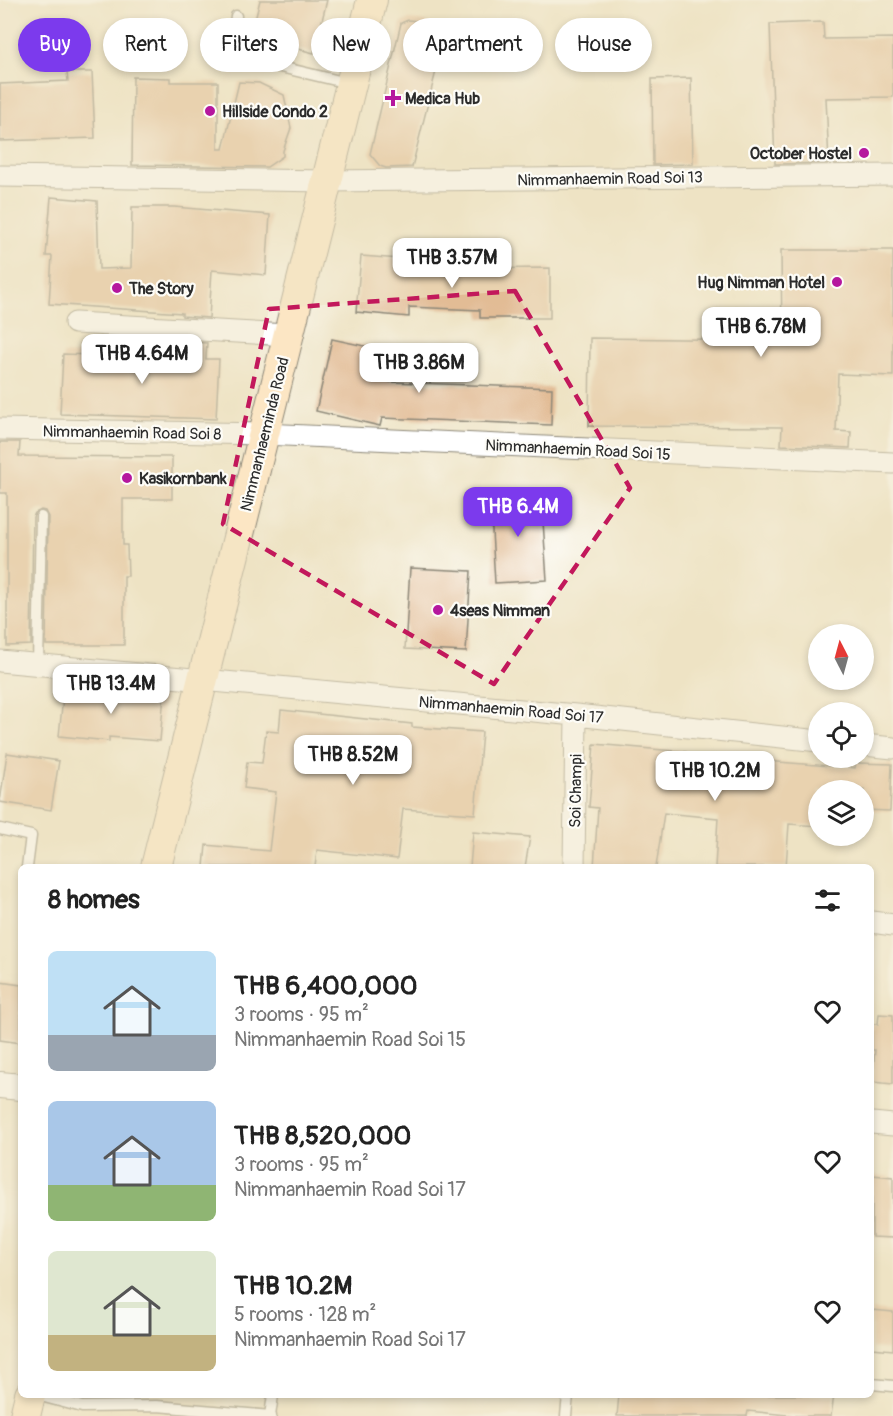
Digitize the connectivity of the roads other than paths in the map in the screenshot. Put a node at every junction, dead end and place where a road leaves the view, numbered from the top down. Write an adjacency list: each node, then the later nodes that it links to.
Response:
1 (372, 0): 3 (main road, Nimmanhaeminda Road)
2 (236, 16): 3 (lane)
3 (351, 84): 6 (main road, Nimmanhaeminda Road)
4 (893, 175): 6 (street, Nimmanhaemin Road Soi 13)
5 (0, 176): 6 (street, Nimmanhaemin Road Soi 13)
6 (327, 181): 8 (main road, Nimmanhaeminda Road)
7 (75, 323): 8 (street)
8 (288, 335): 10 (main road, Nimmanhaeminda Road)
9 (0, 429): 10 (street, Nimmanhaemin Road Soi 8)
10 (264, 434): 11 (street, Nimmanhaemin Road Soi 15); 15 (main road, Nimmanhaeminda Road)
11 (893, 463)
12 (41, 517): 14 (lane)
13 (0, 661): 14 (street, Nimmanhaemin Road Soi 17)
14 (38, 664): 15 (street, Nimmanhaemin Road Soi 17)
15 (202, 680): 16 (street, Nimmanhaemin Road Soi 17); 22 (main road, Nimmanhaeminda Road)
16 (576, 715): 17 (street, Nimmanhaemin Road Soi 17); 23 (street, Soi Champi)
17 (808, 740)
18 (874, 746): 19 (street)
19 (893, 748)
20 (0, 829): 21 (lane)
21 (27, 864)
22 (157, 864)
23 (574, 864)
24 (874, 922): 25 (street)
25 (893, 925)
26 (0, 1085): 27 (street)
27 (18, 1087)
28 (874, 1123): 29 (street)
29 (893, 1125)
30 (874, 1384): 31 (lane)
31 (893, 1386)
32 (29, 1398): 36 (main road)
33 (48, 1398): 37 (lane)
34 (273, 1398): 37 (lane)
35 (568, 1398): 38 (lane)
36 (25, 1416)
37 (270, 1416)
38 (566, 1416)

